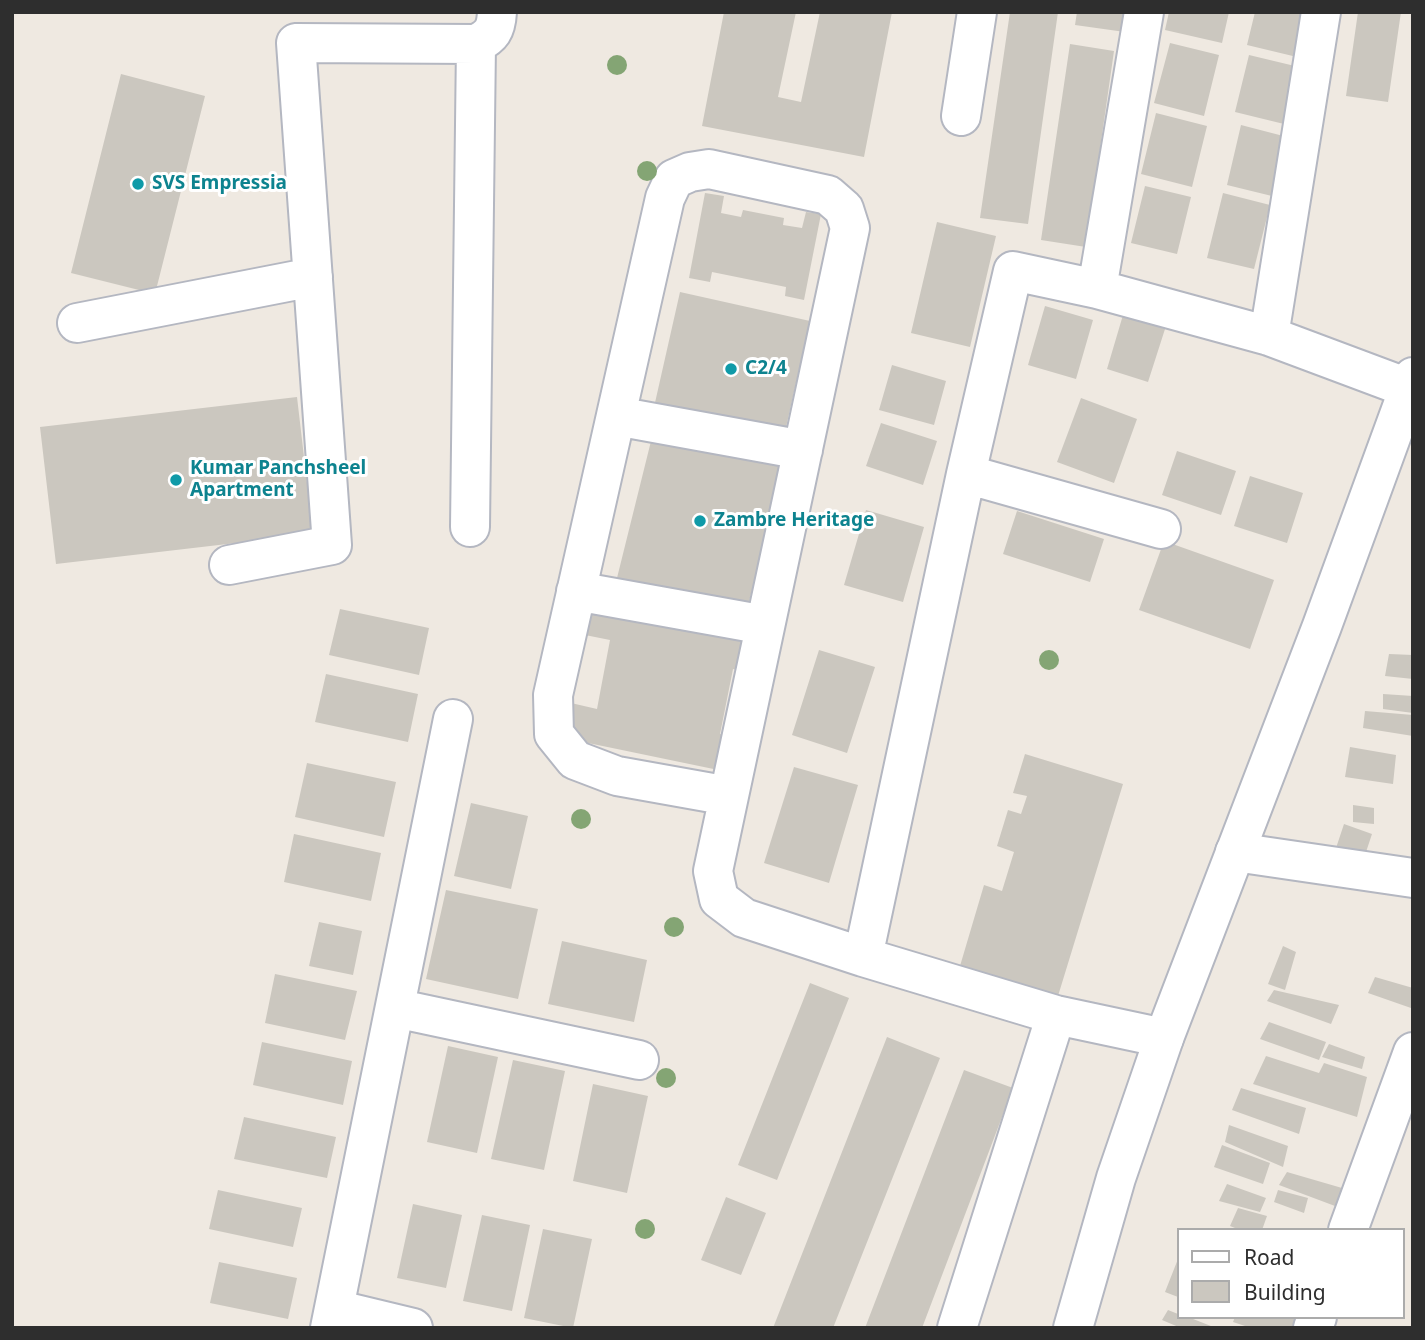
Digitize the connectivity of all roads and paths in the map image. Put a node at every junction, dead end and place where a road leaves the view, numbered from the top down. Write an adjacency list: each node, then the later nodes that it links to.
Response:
1 (497, 12): 5 (street)
2 (977, 12): 6 (street)
3 (1144, 12): 8 (street)
4 (1321, 12): 10 (street)
5 (476, 44): 7 (street); 15 (street)
6 (961, 116)
7 (313, 277): 9 (street); 17 (street)
8 (1097, 289): 10 (street); 14 (street)
9 (77, 323)
10 (1269, 336): 11 (street)
11 (1411, 382): 22 (street)
12 (615, 416): 13 (street); 13 (street); 18 (street)
13 (803, 450): 19 (street)
14 (966, 474): 16 (street); 24 (street)
15 (470, 527)
16 (1161, 529)
17 (229, 565)
18 (576, 591): 19 (street); 21 (street)
19 (765, 625): 21 (street)
20 (453, 719): 25 (street)
21 (729, 796): 24 (street)
22 (1235, 852): 23 (street); 27 (street)
23 (1411, 866)
24 (863, 957): 26 (street)
25 (395, 1008): 29 (street); 31 (street)
26 (1056, 1015): 27 (street); 33 (street)
27 (1164, 1038): 34 (street)
28 (1413, 1052): 30 (street)
29 (639, 1060)
30 (1349, 1228)
31 (332, 1318): 32 (street)
32 (413, 1328)
33 (957, 1328)
34 (1073, 1328)

